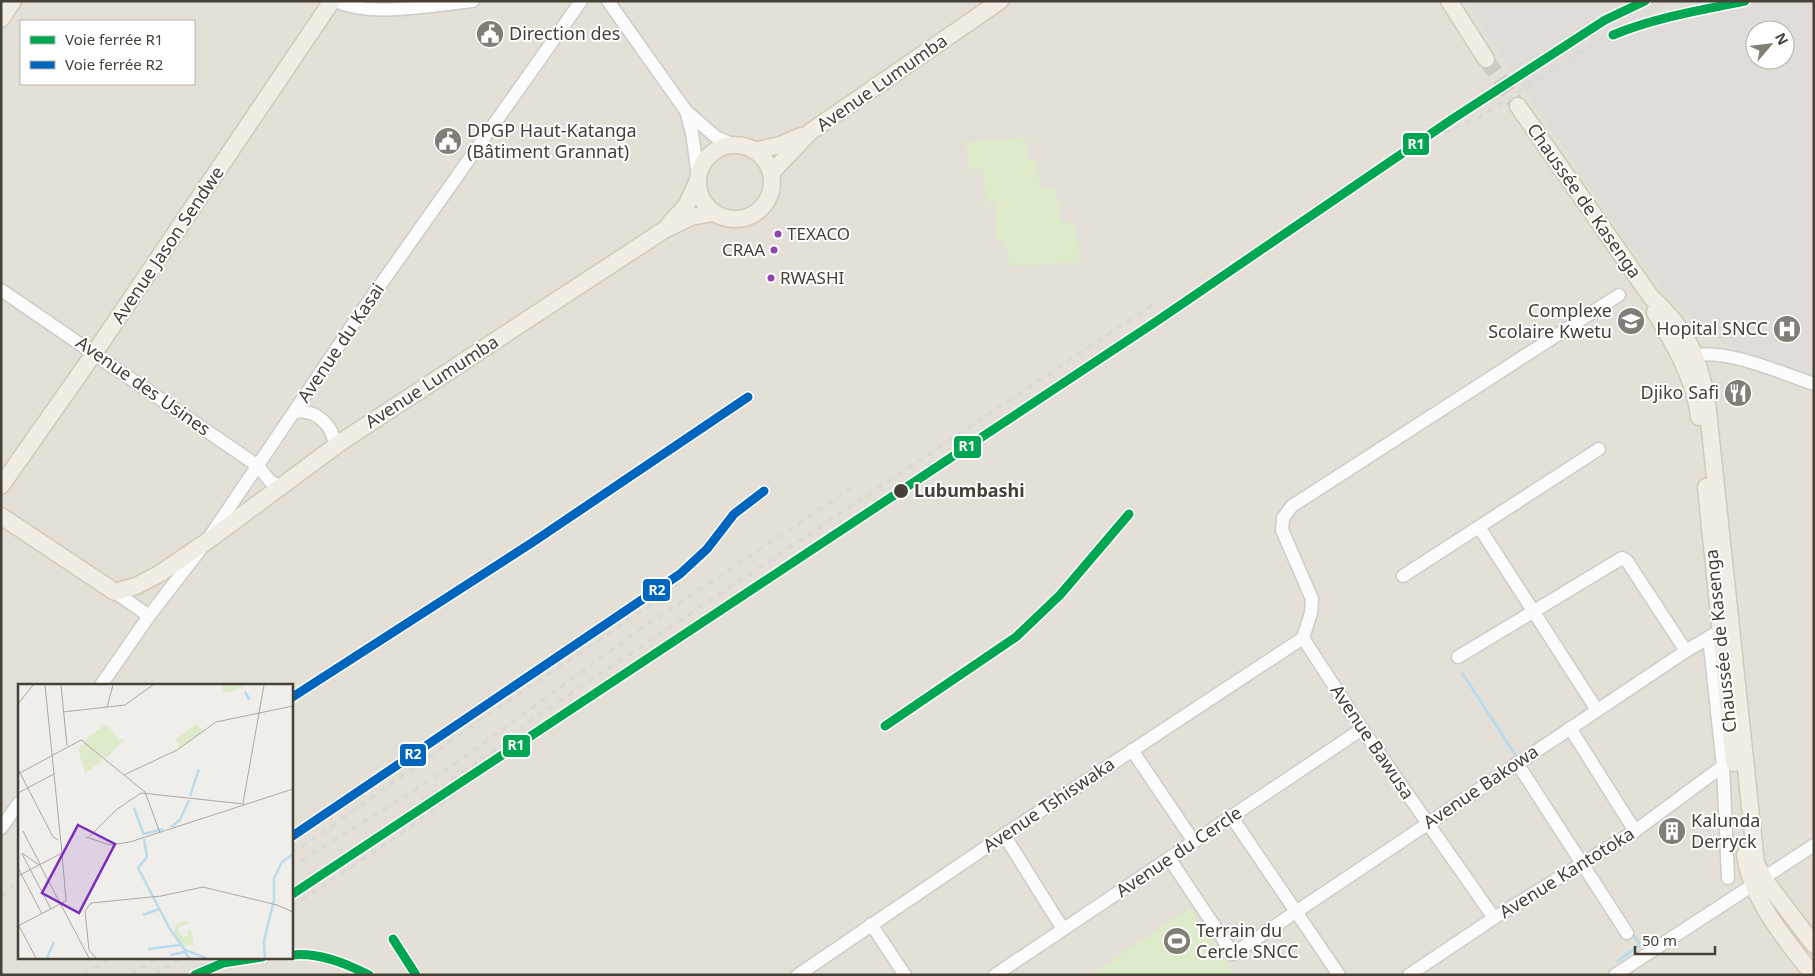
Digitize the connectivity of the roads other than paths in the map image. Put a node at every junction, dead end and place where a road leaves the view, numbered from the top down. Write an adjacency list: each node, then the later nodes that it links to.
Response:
1 (13, 1): 8 (main road)
2 (334, 1): 3 (street); 21 (main road, Avenue Jason Sendwe)
3 (472, 1)
4 (581, 1): 24 (street, Avenue du Kasai)
5 (608, 1): 11 (street)
6 (1000, 1): 12 (main road, Avenue Lumumba)
7 (1449, 1): 9 (main road)
8 (1, 19)
9 (1486, 59)
10 (1518, 106): 22 (main road, Chaussée de Kasenga)
11 (686, 111): 13 (street); 16 (street)
12 (810, 132): 14 (main road); 15 (main road, Avenue Lumumba)
13 (734, 145): 14 (main road); 16 (main road)
14 (754, 151): 15 (main road)
15 (771, 173): 17 (main road)
16 (698, 178): 17 (main road); 18 (main road)
17 (713, 212): 18 (main road)
18 (664, 230): 25 (main road, Avenue Lumumba)
19 (1, 290): 21 (street, Avenue des Usines)
20 (1619, 295): 38 (street)
21 (95, 352): 27 (street, Avenue des Usines); 28 (main road, Avenue Jason Sendwe)
22 (1688, 356): 23 (street); 37 (main road, Chaussée de Kasenga)
23 (1814, 384)
24 (295, 412): 25 (street); 27 (street, Avenue du Kasai)
25 (334, 447): 29 (main road, Avenue Lumumba)
26 (1599, 449): 31 (street)
27 (258, 466): 29 (street, Avenue des Usines); 32 (street, Avenue du Kasai)
28 (1, 486)
29 (280, 487): 32 (main road, Avenue Lumumba)
30 (1, 516): 34 (main road)
31 (1479, 527): 33 (street); 35 (street)
32 (206, 542): 34 (main road, Avenue Lumumba); 36 (street, Avenue du Kasai)
33 (1403, 576)
34 (115, 592): 36 (street)
35 (1534, 610): 39 (street); 40 (street); 42 (street)
36 (149, 616): 41 (street, Avenue du Kasai)
37 (1720, 630): 39 (street, Avenue Bakowa); 47 (street); 59 (main road, Chaussée de Kasenga)
38 (1303, 638): 43 (street, Avenue Bawusa); 45 (street, Avenue Tshiswaka)
39 (1686, 651): 42 (street, Avenue Bakowa)
40 (1458, 656)
41 (102, 684)
42 (1597, 710): 44 (street, Avenue Bakowa)
43 (1362, 728): 49 (street, Avenue du Cercle); 50 (street, Avenue Bawusa)
44 (1570, 728): 46 (street, Avenue Bakowa); 52 (street)
45 (1132, 750): 53 (street, Avenue Tshiswaka); 54 (street)
46 (1517, 763): 50 (street, Avenue Bakowa); 57 (street)
47 (1723, 766): 52 (street, Avenue Kantotoka); 58 (street)
48 (18, 804): 51 (street)
49 (1231, 816): 54 (street, Avenue du Cercle); 60 (street)
50 (1427, 823): 60 (street, Avenue Bakowa); 61 (street, Avenue Bawusa)
51 (1, 828)
52 (1635, 831): 57 (street, Avenue Kantotoka)
53 (1004, 835): 62 (street, Avenue Tshiswaka); 63 (street)
54 (1194, 842): 56 (street, Avenue du Cercle)
55 (1814, 845): 59 (street)
56 (1169, 858): 60 (street, Avenue Bakowa); 63 (street, Avenue du Cercle)
57 (1582, 864): 61 (street, Avenue Kantotoka); 64 (street)
58 (1728, 878)
59 (1758, 883): 65 (main road, Chaussée de Kasenga); 71 (street); 72 (main road, Chaussée de Kasenga)
60 (1296, 912): 70 (street)
61 (1494, 918): 66 (street, Avenue Kantotoka)
62 (871, 924): 67 (street, Avenue Tshiswaka); 68 (street)
63 (1063, 929): 69 (street, Avenue du Cercle)
64 (1627, 933)
65 (1814, 945)
66 (1411, 974)
67 (798, 975)
68 (905, 975)
69 (996, 975)
70 (1339, 975)
71 (1615, 975)
72 (1813, 975)

